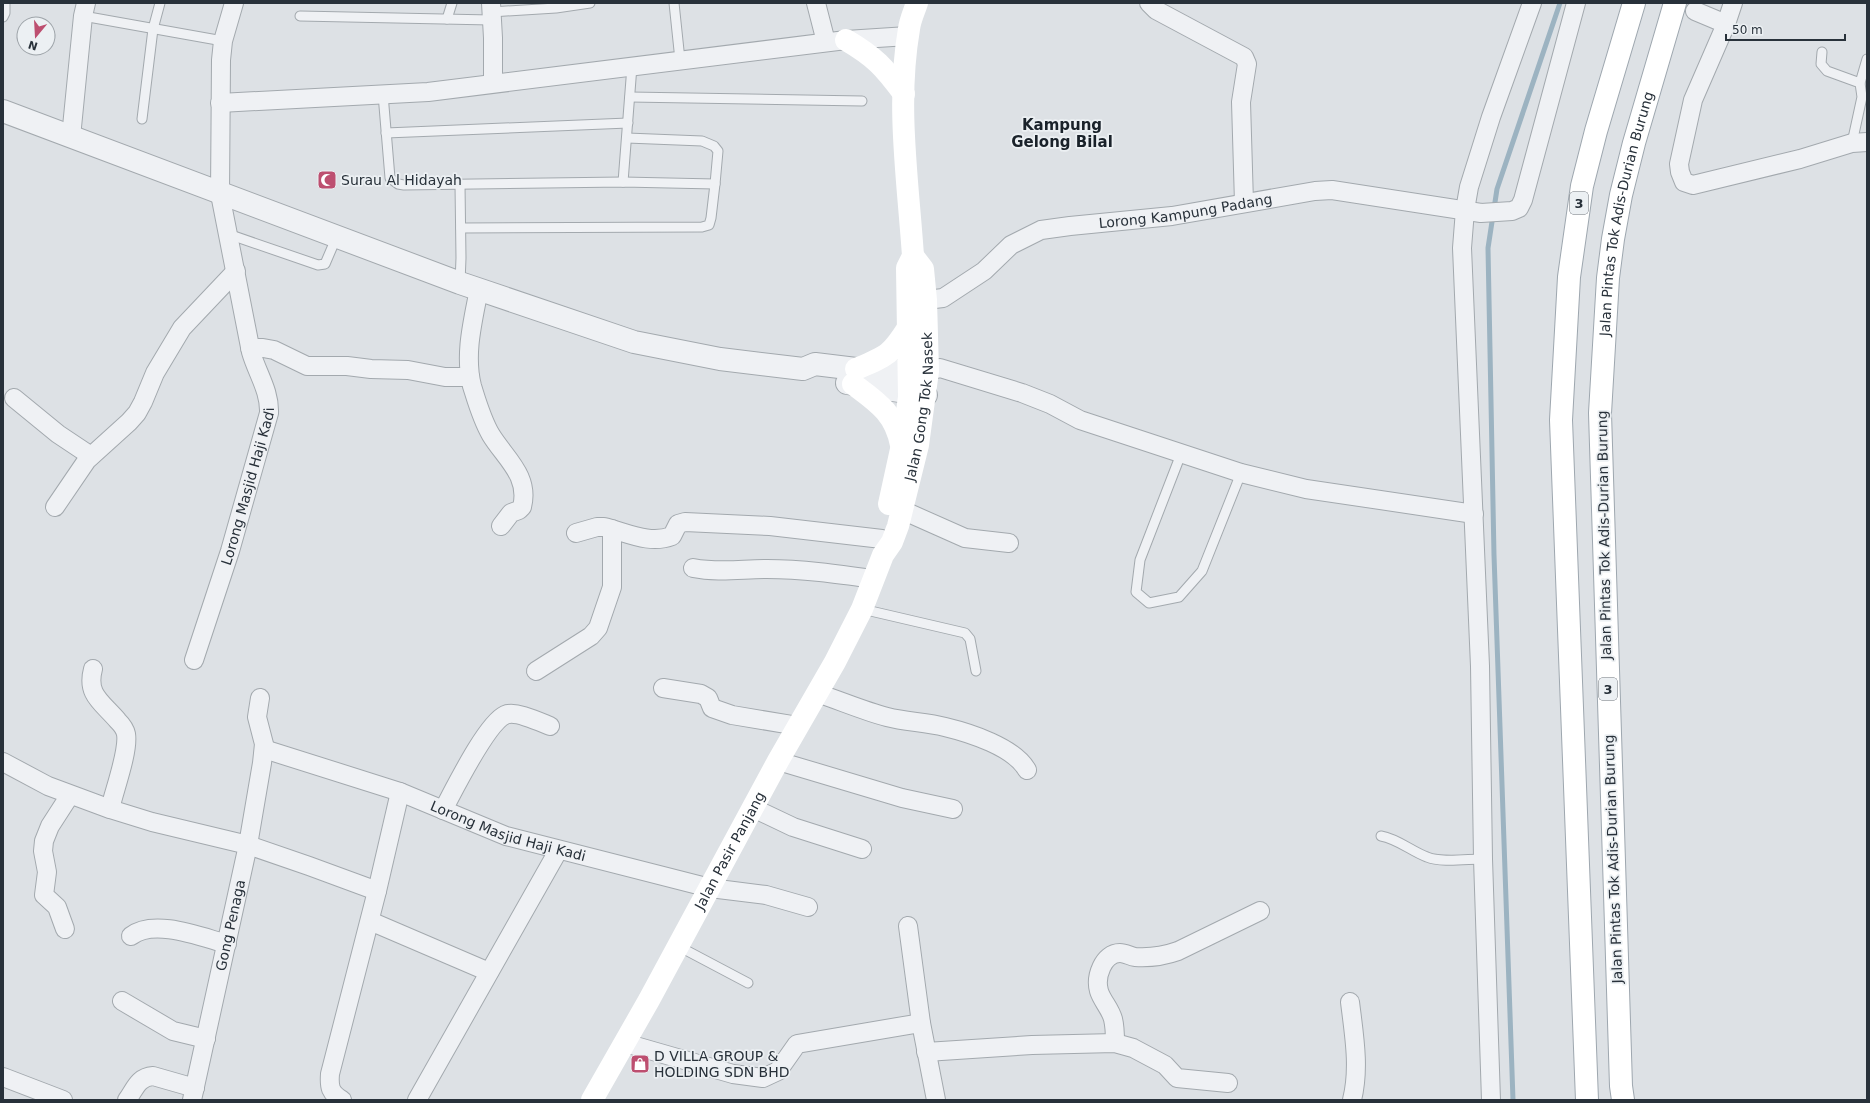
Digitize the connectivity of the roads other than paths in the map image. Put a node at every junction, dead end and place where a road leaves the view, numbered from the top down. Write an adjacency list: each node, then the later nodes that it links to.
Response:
1 (5, 3): 19 (lane)
2 (160, 3): 22 (lane)
3 (234, 3): 24 (street, Lorong Masjid Haji Kadi)
4 (452, 3): 20 (lane)
5 (590, 3): 17 (lane)
6 (674, 3): 28 (lane)
7 (816, 3): 25 (street)
8 (917, 3): 23 (main road, Jalan Gong Tok Nasek)
9 (1149, 3): 48 (street)
10 (1532, 3): 49 (street)
11 (1576, 3): 49 (street, Lorong Kampung Padang)
12 (1634, 3): 133 (main road, 3)
13 (1675, 3): 134 (main road, Jalan Pintas Tok Adis-Durian Burung / 3)
14 (1733, 3): 21 (street)
15 (85, 10): 22 (lane); 41 (street)
16 (1695, 11): 21 (street)
17 (491, 12): 20 (lane); 30 (street)
18 (300, 16): 20 (lane)
19 (3, 18)
20 (446, 20)
21 (1726, 24): 43 (street)
22 (153, 30): 24 (lane); 38 (lane)
23 (908, 36): 25 (street); 33 (main road, Jalan Gong Tok Nasek)
24 (223, 41): 36 (street, Lorong Masjid Haji Kadi)
25 (836, 41): 28 (street); 33 (main road)
26 (1822, 52): 31 (lane)
27 (1867, 59): 31 (lane)
28 (680, 60): 29 (street)
29 (632, 66): 30 (street); 34 (lane)
30 (493, 83): 32 (street)
31 (1860, 83): 43 (lane)
32 (383, 94): 36 (street); 40 (lane)
33 (904, 94): 53 (main road, Jalan Gong Tok Nasek)
34 (630, 97): 35 (lane); 39 (lane)
35 (862, 101)
36 (220, 103): 47 (street, Lorong Masjid Haji Kadi)
37 (3, 111): 41 (street)
38 (142, 119)
39 (628, 123): 40 (lane); 42 (lane)
40 (386, 133): 45 (lane)
41 (71, 137): 47 (street)
42 (626, 138): 44 (lane); 46 (lane)
43 (1859, 143)
44 (623, 182): 45 (lane); 46 (lane)
45 (460, 184): 50 (lane)
46 (715, 184): 50 (lane)
47 (220, 194): 51 (street, Lorong Masjid Haji Kadi); 52 (street)
48 (1244, 204): 49 (street, Lorong Kampung Padang); 56 (street, Lorong Kampung Padang)
49 (1473, 211): 70 (street)
50 (461, 228): 55 (lane)
51 (228, 234): 52 (lane); 54 (street, Lorong Masjid Haji Kadi)
52 (337, 236): 55 (street)
53 (913, 256): 56 (main road, Jalan Gong Tok Nasek); 57 (main road, Jalan Gong Tok Nasek)
54 (236, 271): 58 (street, Lorong Masjid Haji Kadi); 66 (street)
55 (469, 286): 60 (street); 61 (street)
56 (926, 300): 59 (main road, Jalan Gong Tok Nasek)
57 (909, 326): 59 (main road, Jalan Gong Tok Nasek); 61 (main road)
58 (250, 348): 60 (street); 79 (street, Lorong Masjid Haji Kadi)
59 (919, 371): 61 (street); 62 (main road, Jalan Gong Tok Nasek); 65 (street)
60 (470, 377): 71 (street)
61 (854, 377): 62 (street); 64 (main road)
62 (917, 394): 64 (main road, Jalan Gong Tok Nasek); 69 (main road, Jalan Gong Tok Nasek)
63 (14, 398): 66 (street)
64 (902, 448): 75 (main road, Jalan Gong Tok Nasek)
65 (1181, 454): 67 (street); 67 (lane)
66 (91, 456): 68 (street)
67 (1241, 473): 70 (street)
68 (55, 508)
69 (902, 510): 74 (street); 75 (main road, Jalan Gong Tok Nasek)
70 (1474, 514): 102 (street)
71 (502, 526)
72 (612, 529): 73 (street); 75 (street); 81 (street)
73 (576, 533)
74 (1009, 543)
75 (882, 547): 77 (main road, Jalan Gong Tok Nasek)
76 (694, 568): 77 (street)
77 (873, 579): 78 (main road, Jalan Gong Tok Nasek)
78 (864, 604): 82 (lane); 84 (main road, Jalan Pasir Panjang)
79 (194, 660)
80 (93, 669): 96 (street)
81 (536, 671)
82 (976, 671)
83 (663, 688): 87 (street)
84 (818, 693): 87 (main road, Jalan Pasir Panjang); 91 (street)
85 (260, 698): 88 (street)
86 (550, 726): 97 (street)
87 (798, 726): 89 (main road, Jalan Pasir Panjang)
88 (264, 749): 92 (street, Lorong Masjid Haji Kadi); 99 (street, Gong Penaga)
89 (778, 761): 94 (main road, Jalan Pasir Panjang); 95 (street)
90 (3, 762): 93 (street)
91 (1027, 770)
92 (400, 792): 97 (street, Lorong Masjid Haji Kadi); 104 (street)
93 (70, 795): 96 (street); 109 (street)
94 (753, 808): 100 (street); 103 (main road, Jalan Pasir Panjang)
95 (953, 809)
96 (110, 810): 99 (street)
97 (443, 810): 101 (street, Lorong Masjid Haji Kadi)
98 (1381, 836): 102 (lane)
99 (248, 845): 104 (street); 111 (street, Gong Penaga)
100 (862, 849)
101 (558, 850): 103 (street, Lorong Masjid Haji Kadi); 113 (street)
102 (1483, 859): 132 (street)
103 (710, 888): 105 (street, Lorong Masjid Haji Kadi); 112 (main road, Jalan Pasir Panjang)
104 (377, 891): 107 (street)
105 (808, 907)
106 (1260, 911): 120 (street)
107 (370, 921): 113 (street); 127 (street)
108 (908, 926): 117 (street)
109 (65, 929)
110 (131, 936): 111 (street)
111 (227, 944): 118 (street, Gong Penaga)
112 (678, 946): 114 (lane); 119 (main road, Jalan Pasir Panjang)
113 (489, 972): 128 (street)
114 (748, 984)
115 (122, 1002): 118 (street)
116 (1350, 1002): 131 (street)
117 (921, 1023): 119 (street); 121 (street)
118 (206, 1039): 124 (street, Gong Penaga)
119 (625, 1043): 129 (main road, Jalan Pasir Panjang)
120 (1115, 1044): 121 (street); 123 (street)
121 (926, 1052): 130 (street)
122 (3, 1077): 125 (street)
123 (1228, 1083)
124 (193, 1094): 126 (street)
125 (58, 1099)
126 (127, 1100)
127 (342, 1100)
128 (416, 1100)
129 (592, 1100)
130 (936, 1100)
131 (1352, 1100)
132 (1491, 1100)
133 (1588, 1100)
134 (1623, 1100)

